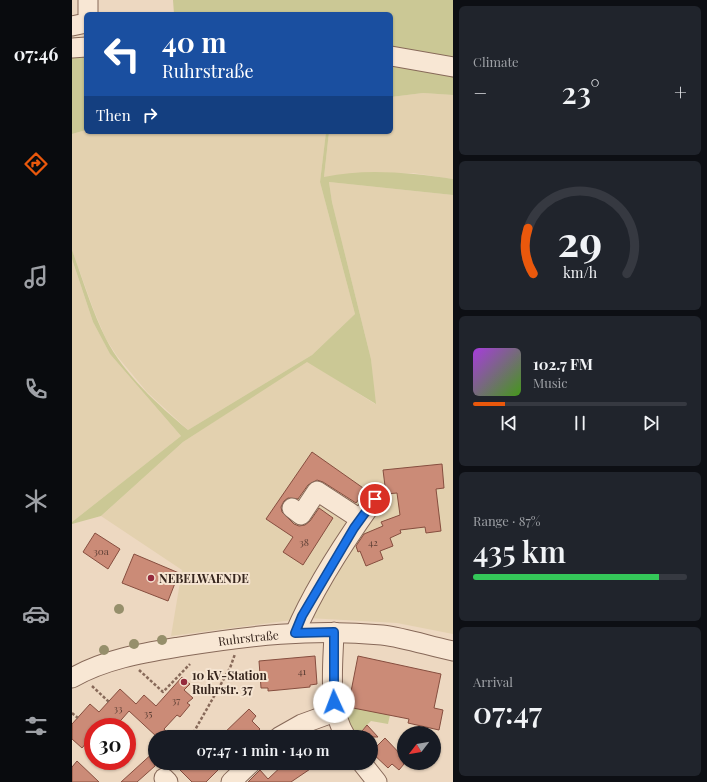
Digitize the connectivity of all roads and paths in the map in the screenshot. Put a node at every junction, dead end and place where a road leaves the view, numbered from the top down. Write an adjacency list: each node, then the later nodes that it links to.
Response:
1 (88, 0): 2 (street)
2 (88, 12)
3 (84, 23): 4 (street)
4 (72, 26)
5 (84, 47): 6 (street)
6 (72, 48)
7 (393, 56): 8 (street)
8 (453, 67)
9 (375, 499): 11 (street)
10 (292, 508): 11 (street)
11 (360, 519): 13 (street)
12 (334, 632): 13 (street, Ruhrstraße); 15 (street, Ruhrstraße); 20 (street)
13 (295, 633): 14 (street, Ruhrstraße)
14 (236, 638): 16 (street, Ruhrstraße); 23 (path)
15 (453, 651)
16 (125, 657): 17 (path); 18 (street, Ruhrstraße)
17 (190, 664)
18 (76, 676): 19 (path)
19 (109, 702)
20 (335, 712): 24 (street); 25 (street)
21 (72, 713): 22 (path)
22 (78, 718)
23 (195, 730)
24 (291, 730)
25 (343, 730)
26 (244, 770): 28 (street)
27 (366, 770): 29 (street)
28 (231, 782)
29 (377, 782)

